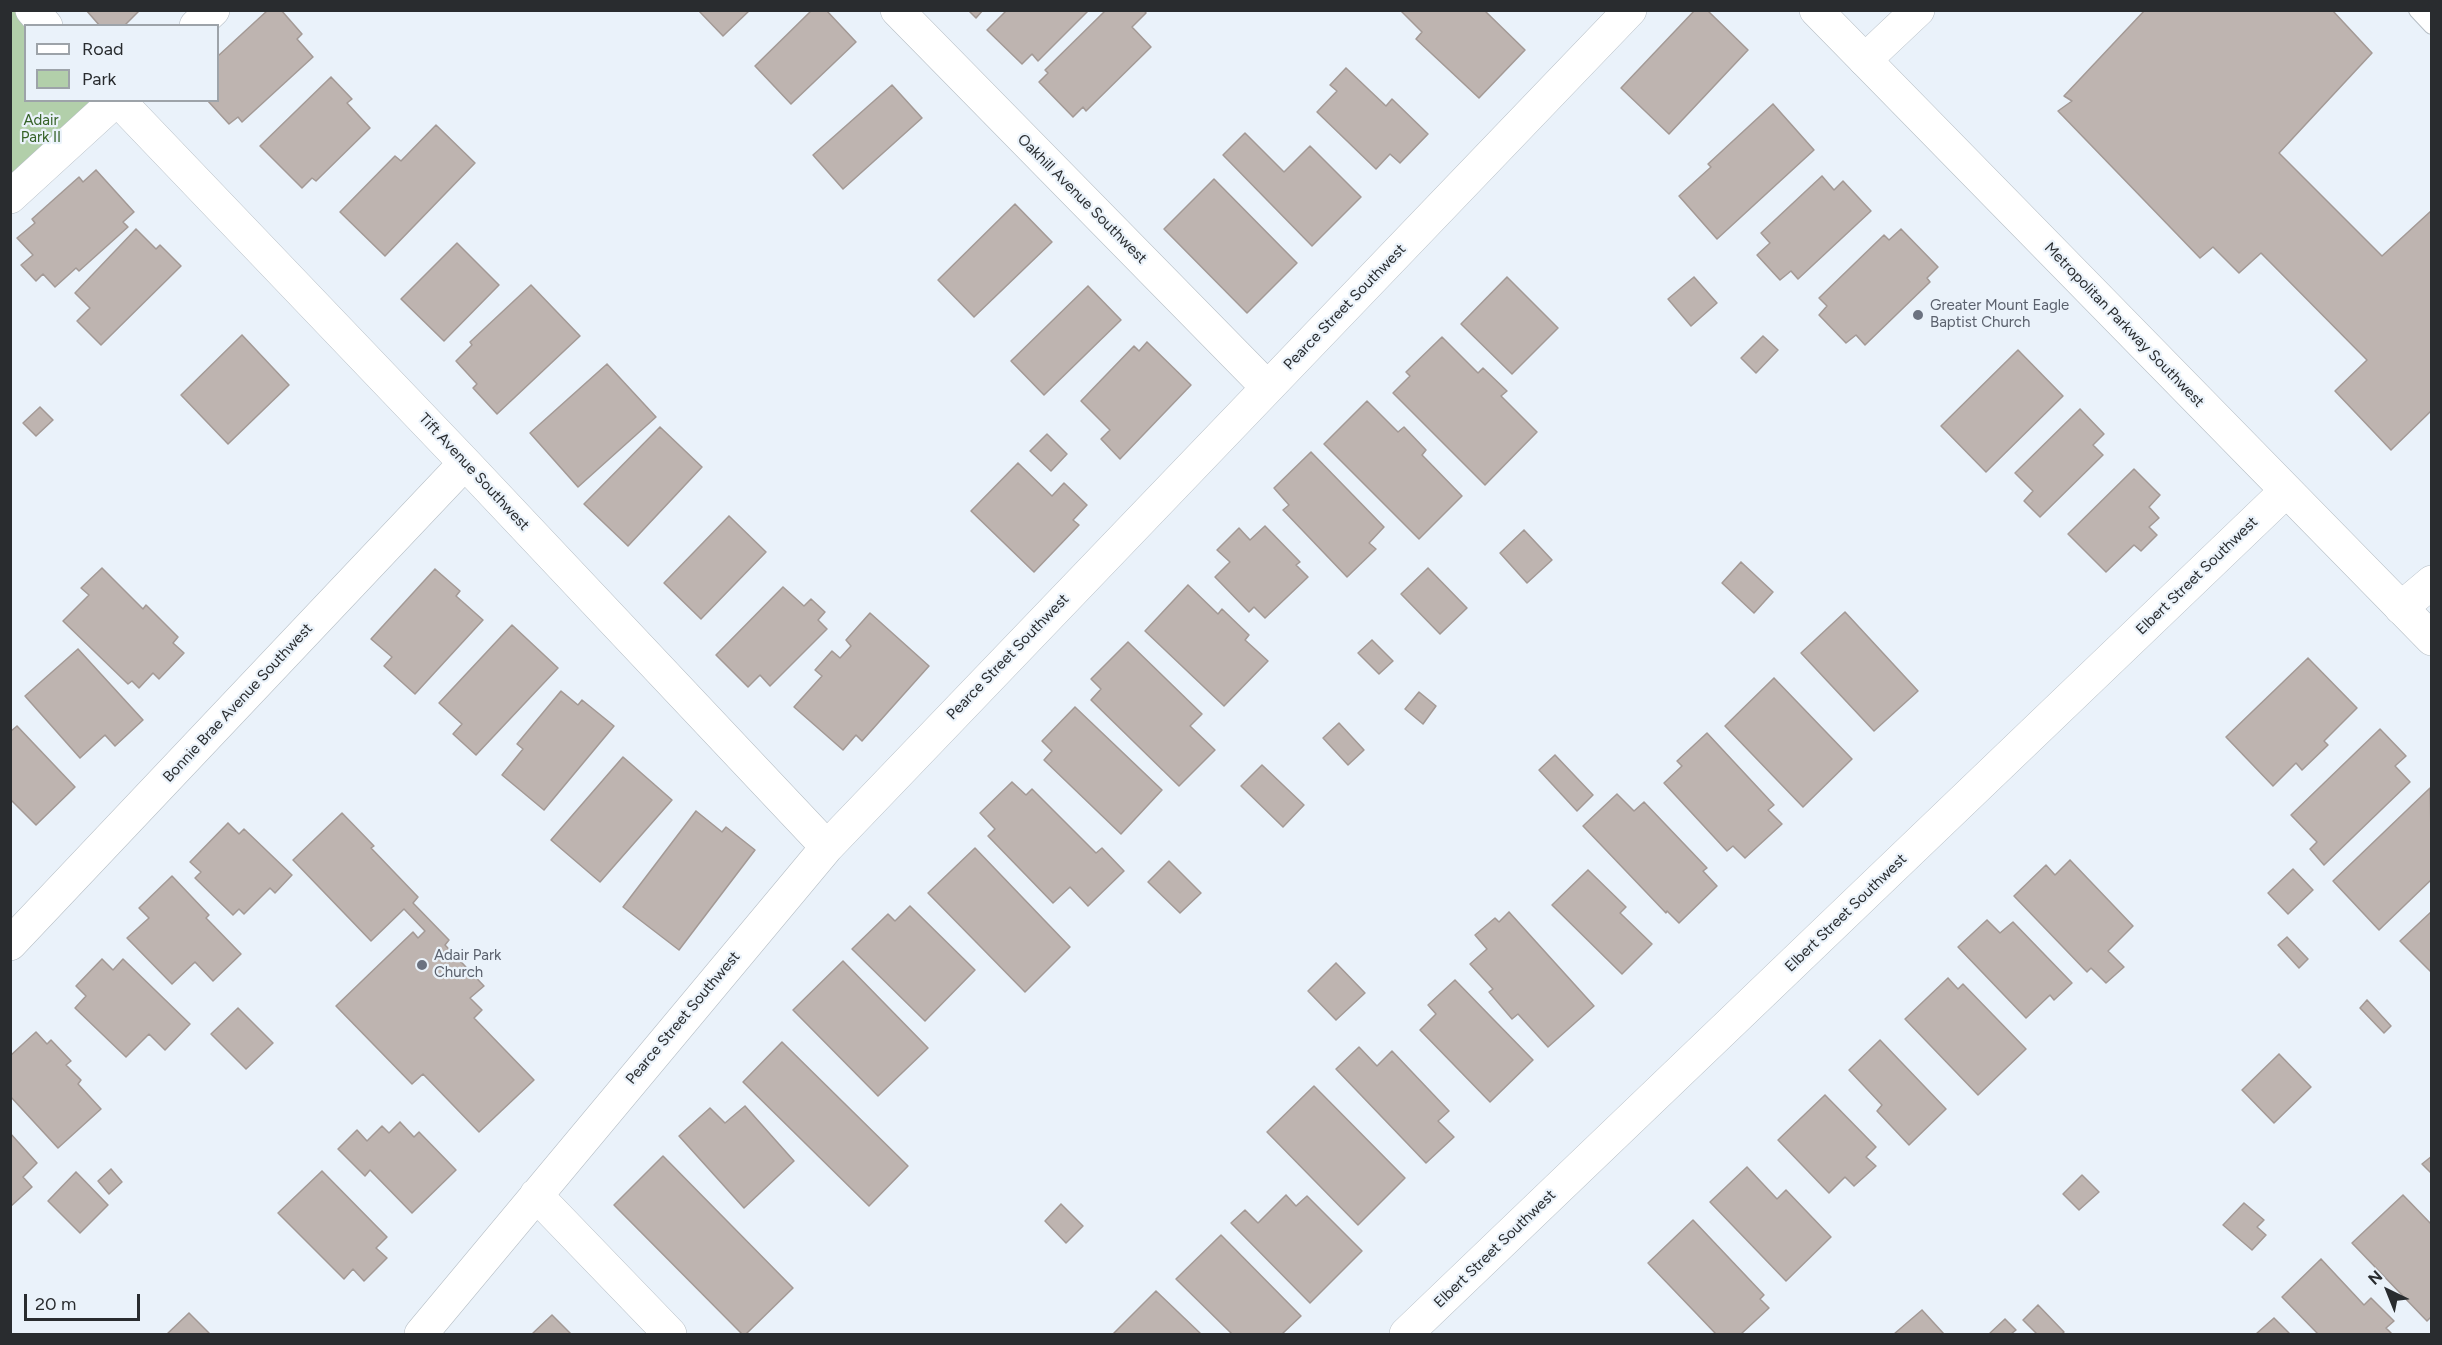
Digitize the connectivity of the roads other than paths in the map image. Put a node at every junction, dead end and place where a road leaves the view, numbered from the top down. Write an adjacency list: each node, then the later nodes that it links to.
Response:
1 (32, 10): 8 (street)
2 (213, 10): 9 (street)
3 (897, 10): 15 (street, Oakhill Avenue Southwest)
4 (1630, 10): 15 (street, Pearce Street Southwest)
5 (1816, 10): 11 (street, Metropolitan Parkway Southwest)
6 (1918, 10): 11 (street)
7 (2417, 10): 10 (lane)
8 (44, 24)
9 (198, 24)
10 (2432, 26)
11 (1865, 60): 17 (street, Metropolitan Parkway Southwest)
12 (115, 102): 14 (street)
13 (119, 102): 16 (street, Tift Avenue Southwest)
14 (10, 197)
15 (1267, 387): 21 (street, Pearce Street Southwest)
16 (465, 463): 21 (street, Tift Avenue Southwest); 22 (street, Bonnie Brae Avenue Southwest)
17 (2286, 490): 19 (street, Metropolitan Parkway Southwest); 26 (street, Elbert Street Southwest)
18 (2432, 582): 19 (street)
19 (2401, 608): 20 (street, Metropolitan Parkway Southwest)
20 (2432, 639)
21 (827, 847): 23 (street, Pearce Street Southwest)
22 (10, 944)
23 (536, 1195): 24 (street, Pearce Street Southwest); 25 (street)
24 (421, 1335)
25 (670, 1335)
26 (1406, 1335)

